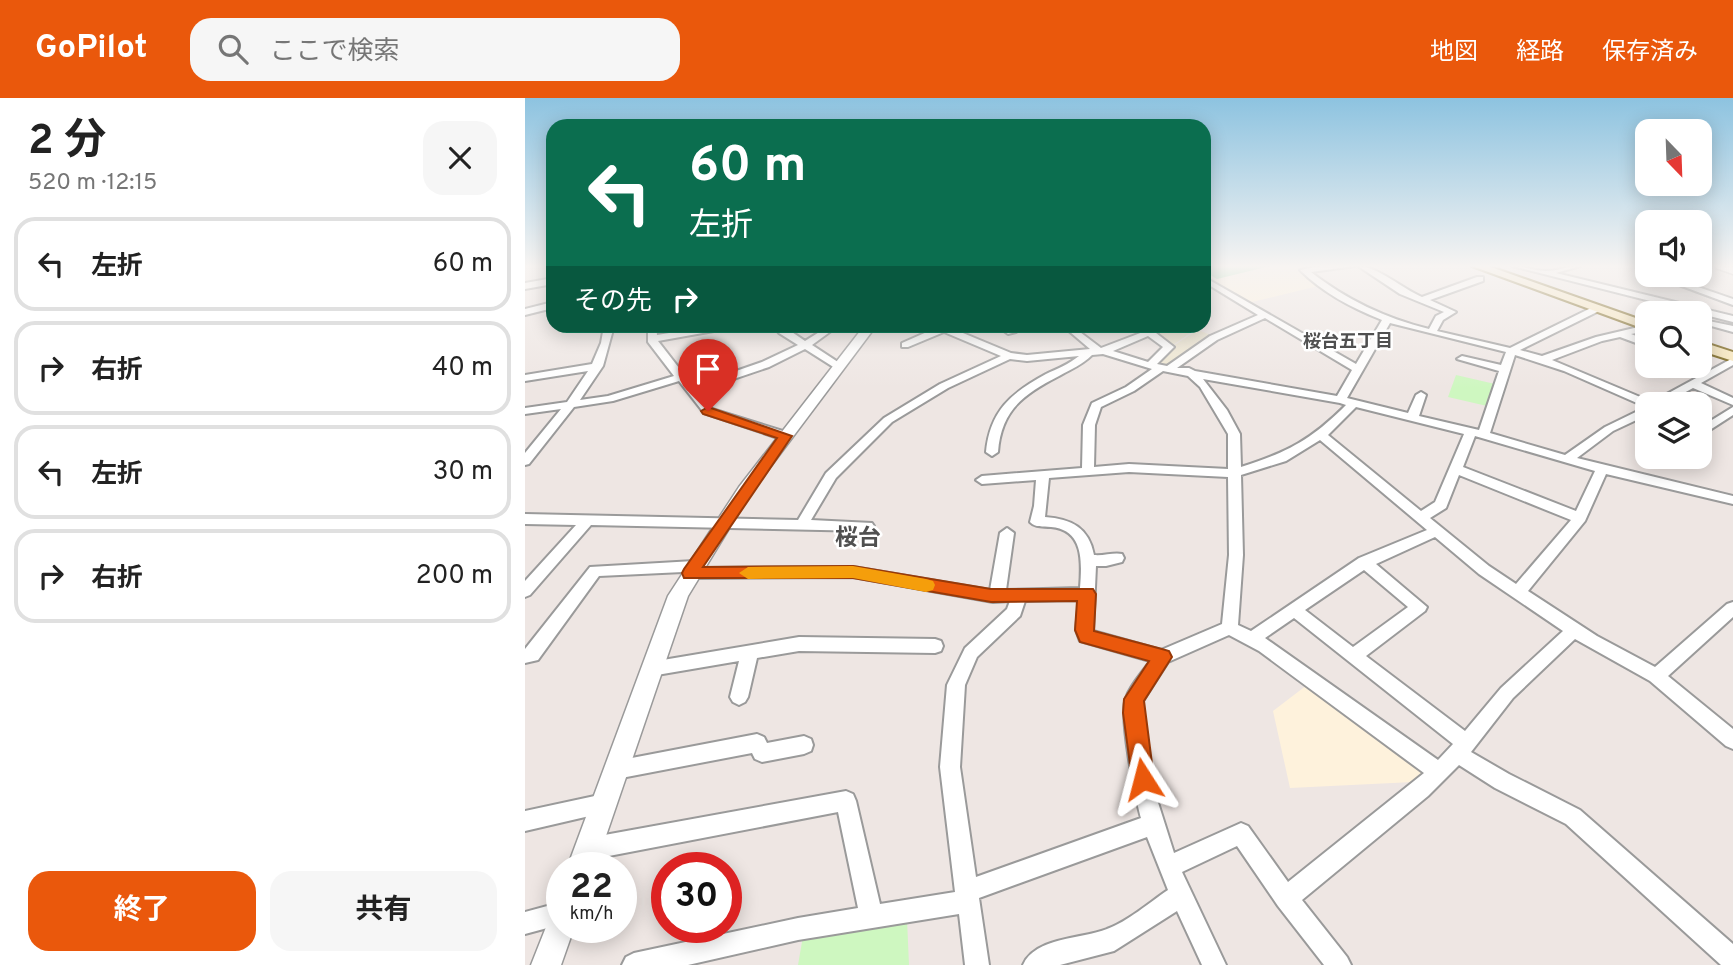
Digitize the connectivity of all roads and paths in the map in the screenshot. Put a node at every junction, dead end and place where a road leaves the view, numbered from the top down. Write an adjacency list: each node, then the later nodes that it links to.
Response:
1 (1248, 306): 9 (street)
2 (1358, 306): 11 (street)
3 (1438, 306): 16 (street)
4 (1590, 306): 6 (main road)
5 (546, 307): 7 (street)
6 (1596, 309): 12 (main road); 33 (street)
7 (525, 312)
8 (1712, 314): 10 (street)
9 (1263, 316): 41 (street); 42 (street)
10 (1733, 318)
11 (1387, 320): 16 (street); 42 (street)
12 (1635, 323)
13 (1712, 323): 14 (street)
14 (1733, 329)
15 (1635, 330): 27 (street)
16 (1432, 332): 33 (street)
17 (609, 333): 39 (street)
18 (653, 333): 28 (street)
19 (686, 333): 28 (street)
20 (785, 333): 31 (street)
21 (825, 333): 31 (street)
22 (865, 333): 40 (street)
23 (931, 333): 30 (street)
24 (957, 333): 35 (street)
25 (1076, 333): 32 (street)
26 (1149, 333): 32 (street); 41 (street)
27 (1619, 333): 29 (street); 37 (street)
28 (653, 339): 47 (street)
29 (1635, 339)
30 (905, 345)
31 (807, 346): 40 (street); 50 (street)
32 (1097, 351): 35 (street); 41 (street); 66 (street)
33 (1511, 351): 37 (street); 43 (street)
34 (1712, 351): 38 (main road)
35 (1009, 356): 81 (street)
36 (1462, 359): 43 (street)
37 (1542, 360): 57 (street)
38 (1733, 360): 46 (street)
39 (598, 366): 48 (street); 56 (street)
40 (839, 366): 65 (street)
41 (1160, 368): 45 (street); 71 (street)
42 (1358, 369): 53 (street)
43 (1504, 369): 63 (street)
44 (1712, 370): 46 (street)
45 (1189, 371): 53 (street); 72 (street)
46 (1715, 371): 49 (street)
47 (681, 377): 50 (street); 56 (street)
48 (525, 379)
49 (1693, 384): 51 (street); 54 (street)
50 (691, 390): 65 (street)
51 (1678, 392)
52 (1421, 395): 61 (street)
53 (1340, 400): 55 (street)
54 (1733, 402)
55 (1353, 404): 61 (street); 64 (street)
56 (568, 405): 59 (street); 68 (street)
57 (1635, 406)
58 (1733, 410): 62 (street)
59 (525, 411)
60 (1635, 416): 67 (street)
61 (1412, 419): 63 (street)
62 (1712, 425)
63 (1477, 434): 67 (street); 69 (street)
64 (1321, 435): 72 (street); 76 (street)
65 (785, 436): 80 (street)
66 (992, 452)
67 (1567, 459): 70 (street)
68 (525, 461)
69 (1456, 468): 76 (street); 77 (street)
70 (1602, 469): 75 (street); 77 (street)
71 (1088, 472): 72 (street); 73 (street)
72 (1234, 473): 96 (street)
73 (1043, 475): 74 (street); 86 (street)
74 (982, 480)
75 (1733, 500)
76 (1420, 517): 83 (street)
77 (1580, 518): 90 (street)
78 (525, 519): 79 (street)
79 (587, 521): 80 (street); 89 (street)
80 (725, 523): 81 (street); 88 (street)
81 (802, 524): 82 (street)
82 (867, 526)
83 (1437, 531): 87 (street); 90 (street)
84 (1007, 533): 92 (street)
85 (1117, 558): 86 (street)
86 (1089, 559): 91 (street)
87 (1364, 562): 95 (street); 101 (street)
88 (692, 570): 92 (street); 102 (street); 104 (street)
89 (525, 591)
90 (1517, 592): 97 (street)
91 (1087, 594): 93 (street); 103 (street)
92 (997, 596): 93 (street)
93 (1019, 597): 119 (street)
94 (1733, 608): 105 (street)
95 (1294, 610): 98 (street); 101 (street)
96 (1230, 628): 98 (street); 103 (street)
97 (1574, 630): 105 (street); 109 (street)
98 (1253, 638): 111 (street)
99 (935, 646): 100 (street)
100 (750, 652): 104 (street); 106 (street)
101 (1353, 656): 109 (street)
102 (525, 657)
103 (1162, 657): 114 (street)
104 (651, 669): 110 (street)
105 (1655, 676): 107 (street)
106 (739, 696)
107 (1733, 740)
108 (804, 746): 110 (street)
109 (1461, 748): 111 (street); 125 (street)
110 (616, 770): 112 (street)
111 (1439, 772): 120 (street)
112 (604, 804): 113 (street); 115 (street)
113 (525, 821)
114 (1153, 824): 117 (street); 119 (street)
115 (587, 852)
116 (612, 852): 121 (street)
117 (1169, 867): 118 (street); 120 (street)
118 (1182, 894): 129 (street); 130 (street)
119 (967, 896): 121 (street); 128 (street)
120 (1286, 898): 131 (street)
121 (871, 915): 127 (street)
122 (546, 918): 123 (street)
123 (525, 923)
124 (555, 943): 126 (street)
125 (1733, 960)
126 (547, 965)
127 (634, 965)
128 (977, 965)
129 (1035, 965)
130 (1214, 965)
131 (1339, 965)

